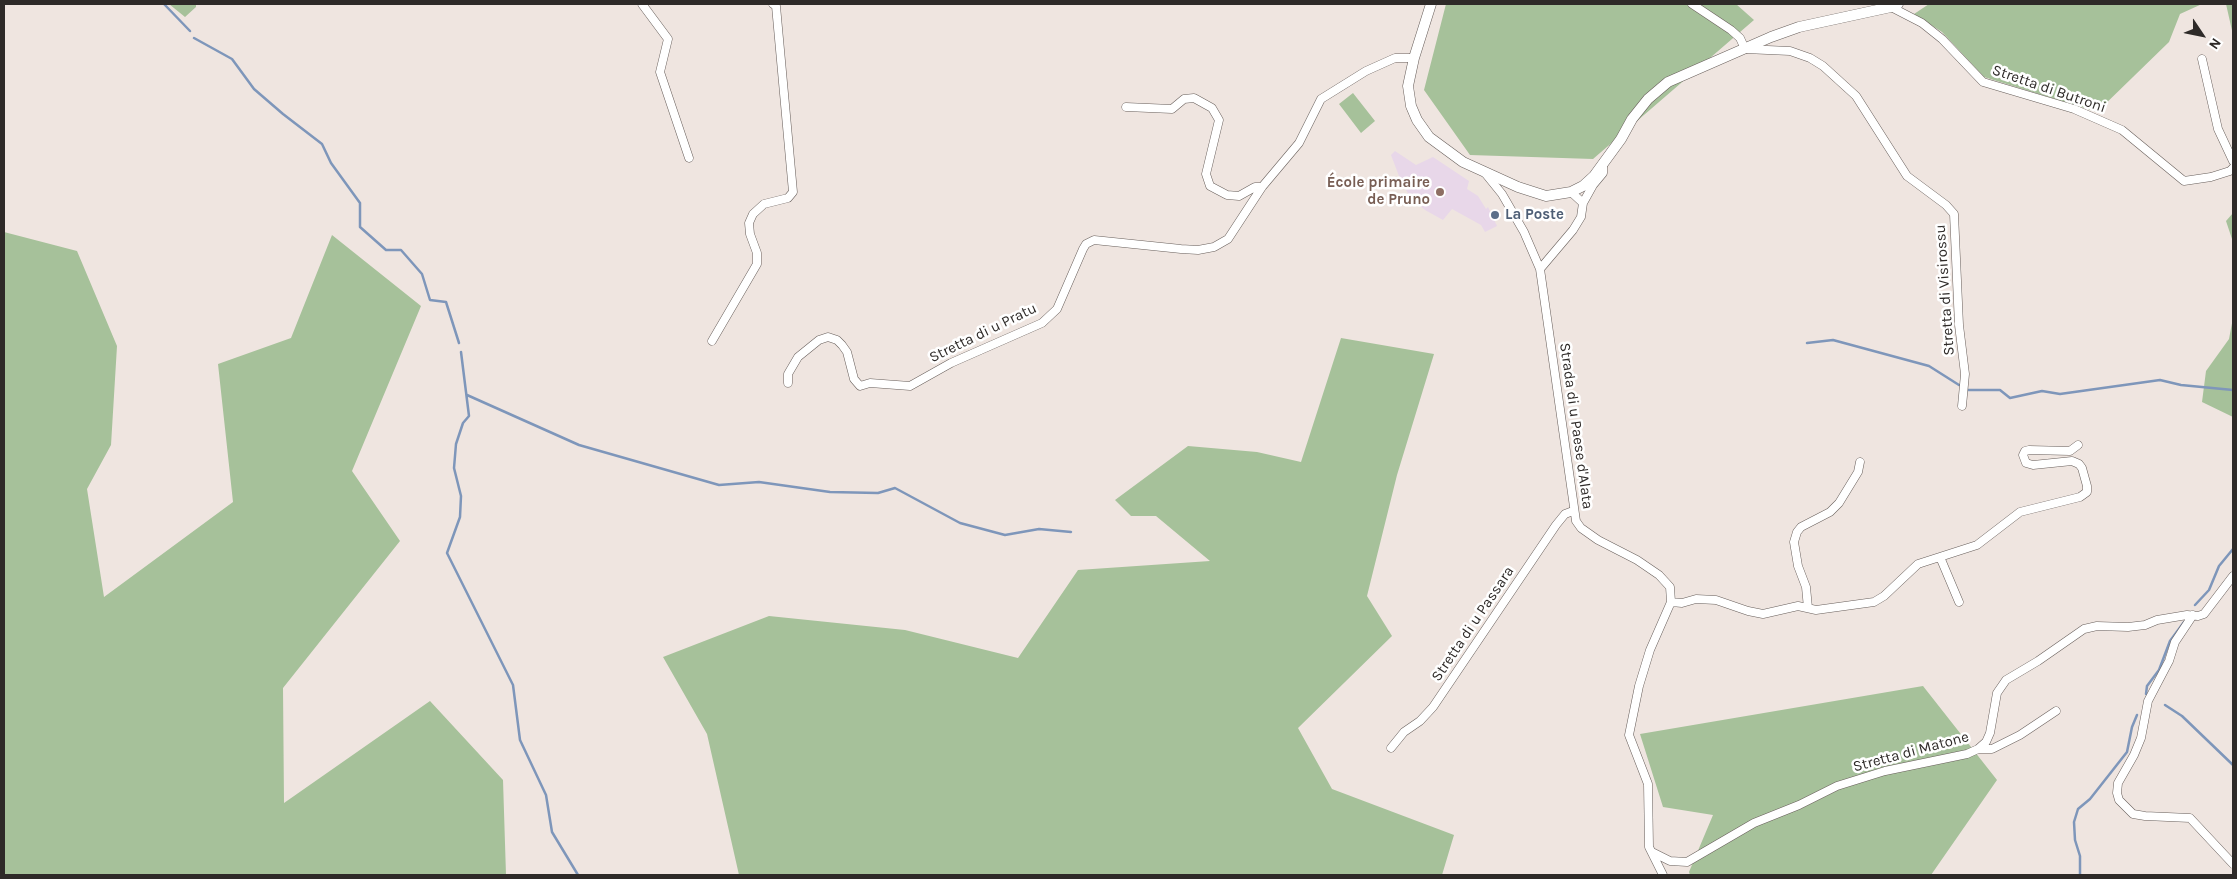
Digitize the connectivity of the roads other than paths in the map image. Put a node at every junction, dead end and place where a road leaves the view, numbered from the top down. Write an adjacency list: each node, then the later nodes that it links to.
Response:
1 (642, 4): 10 (street)
2 (773, 4): 19 (street)
3 (1431, 4): 7 (street)
4 (1692, 4): 6 (street)
5 (1895, 5): 6 (street); 13 (street, Stretta di Butroni)
6 (1745, 49): 12 (street); 21 (street, Stretta di Visirossu)
7 (1414, 58): 14 (street); 15 (street, Stretta di u Pratu)
8 (2202, 59): 11 (street)
9 (1126, 107): 15 (street)
10 (688, 158)
11 (2233, 161)
12 (1603, 164): 16 (street); 17 (street)
13 (2233, 168)
14 (1485, 173): 16 (street); 18 (street, Strada di u Paese d'Alata)
15 (1262, 187): 20 (street, Stretta di u Pratu)
16 (1571, 192): 17 (street)
17 (1583, 202): 18 (street)
18 (1540, 269): 24 (street, Strada di u Paese d'Alata)
19 (712, 341)
20 (788, 383)
21 (1962, 406)
22 (2078, 445): 25 (street)
23 (1860, 462): 29 (street)
24 (1573, 511): 27 (street, Strada di u Paese d'Alata); 32 (street, Stretta di u Passara)
25 (1940, 557): 28 (street); 29 (street)
26 (2233, 576): 30 (street, Stretta di Matone)
27 (1671, 602): 29 (street); 34 (street)
28 (1959, 602)
29 (1808, 608)
30 (2193, 615): 33 (street, Stretta di Matone); 35 (street)
31 (2056, 711): 33 (street)
32 (1391, 748)
33 (1978, 749): 34 (street, Stretta di Matone)
34 (1652, 852): 36 (street)
35 (2233, 864)
36 (1663, 875)

